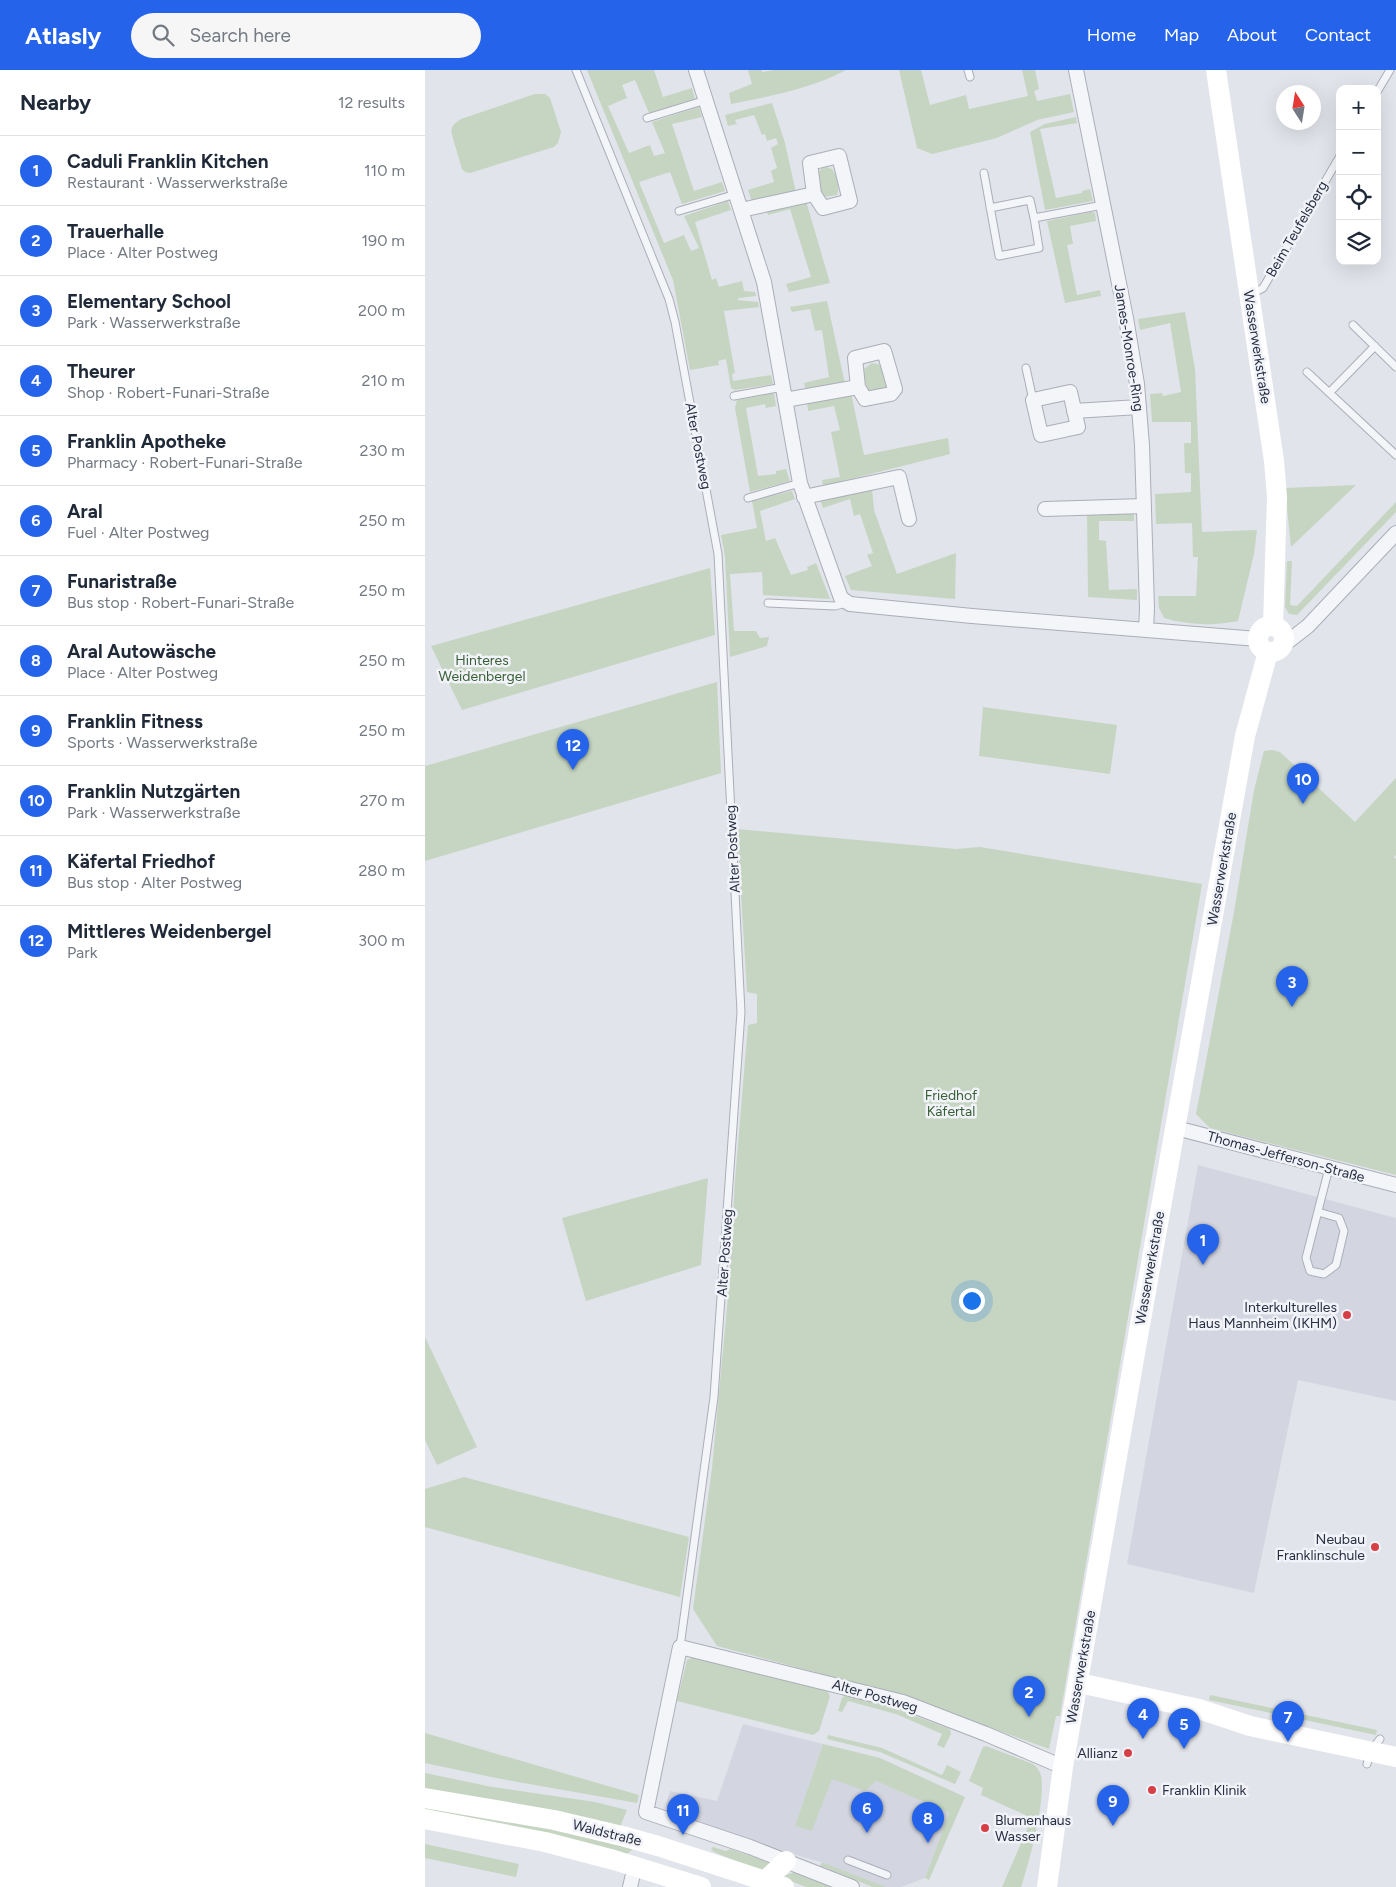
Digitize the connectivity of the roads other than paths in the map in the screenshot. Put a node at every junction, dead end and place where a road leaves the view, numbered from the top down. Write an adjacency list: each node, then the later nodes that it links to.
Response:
1 (576, 70): 47 (lane, Alter Postweg)
2 (696, 70): 7 (street)
3 (1076, 70): 13 (street, James-Monroe-Ring)
4 (1216, 70): 18 (street, Wasserwerkstraße)
5 (1390, 70): 6 (lane)
6 (1381, 85)
7 (706, 100): 8 (lane); 11 (street)
8 (647, 118)
9 (1336, 163): 18 (lane, Beim Teufelsberg)
10 (984, 173): 14 (lane)
11 (736, 194): 15 (street); 16 (lane)
12 (814, 194): 15 (street)
13 (1103, 205): 17 (lane); 29 (street, James-Monroe-Ring)
14 (990, 208): 17 (lane); 17 (lane)
15 (741, 210): 26 (street)
16 (679, 211)
17 (1034, 218)
18 (1249, 296): 42 (street, Wasserwerkstraße)
19 (1353, 325): 20 (lane)
20 (1375, 346): 21 (lane); 25 (lane)
21 (1396, 367)
22 (1026, 368): 28 (lane)
23 (1307, 372): 25 (lane)
24 (858, 387): 26 (street)
25 (1330, 392): 31 (lane)
26 (784, 393): 27 (lane); 32 (street)
27 (734, 396)
28 (1033, 400): 30 (street); 30 (street)
29 (1139, 407): 30 (street); 35 (street, James-Monroe-Ring)
30 (1074, 411)
31 (1396, 455)
32 (800, 484): 33 (street); 34 (lane)
33 (805, 497): 37 (street); 39 (street)
34 (748, 498)
35 (1144, 506): 36 (street); 41 (street, James-Monroe-Ring)
36 (1045, 509)
37 (909, 519)
38 (1396, 533): 42 (street)
39 (847, 602): 40 (lane); 41 (street)
40 (768, 603)
41 (1146, 630): 42 (street)
42 (1271, 639): 43 (street, Wasserwerkstraße)
43 (1176, 1128): 44 (street, Thomas-Jefferson-Straße); 48 (street, Wasserwerkstraße)
44 (1329, 1168): 45 (street, Thomas-Jefferson-Straße); 46 (lane)
45 (1396, 1185)
46 (1318, 1212): 46 (lane)
47 (680, 1647): 52 (street, Alter Postweg); 57 (street, Alter Postweg)
48 (1079, 1683): 49 (street); 52 (street, Wasserwerkstraße)
49 (1199, 1709): 50 (street); 50 (street)
50 (1378, 1749): 51 (street)
51 (1396, 1757)
52 (1063, 1767): 64 (street, Wasserwerkstraße)
53 (425, 1798): 55 (street, Waldstraße)
54 (425, 1819): 58 (street, Waldstraße)
55 (658, 1846): 58 (street); 60 (street, Waldstraße)
56 (848, 1860): 59 (lane)
57 (787, 1861): 60 (street); 63 (street, Alter Postweg)
58 (635, 1866): 61 (street); 62 (street, Waldstraße)
59 (887, 1875)
60 (775, 1884)
61 (629, 1887)
62 (701, 1887)
63 (853, 1887)
64 (1047, 1887)

